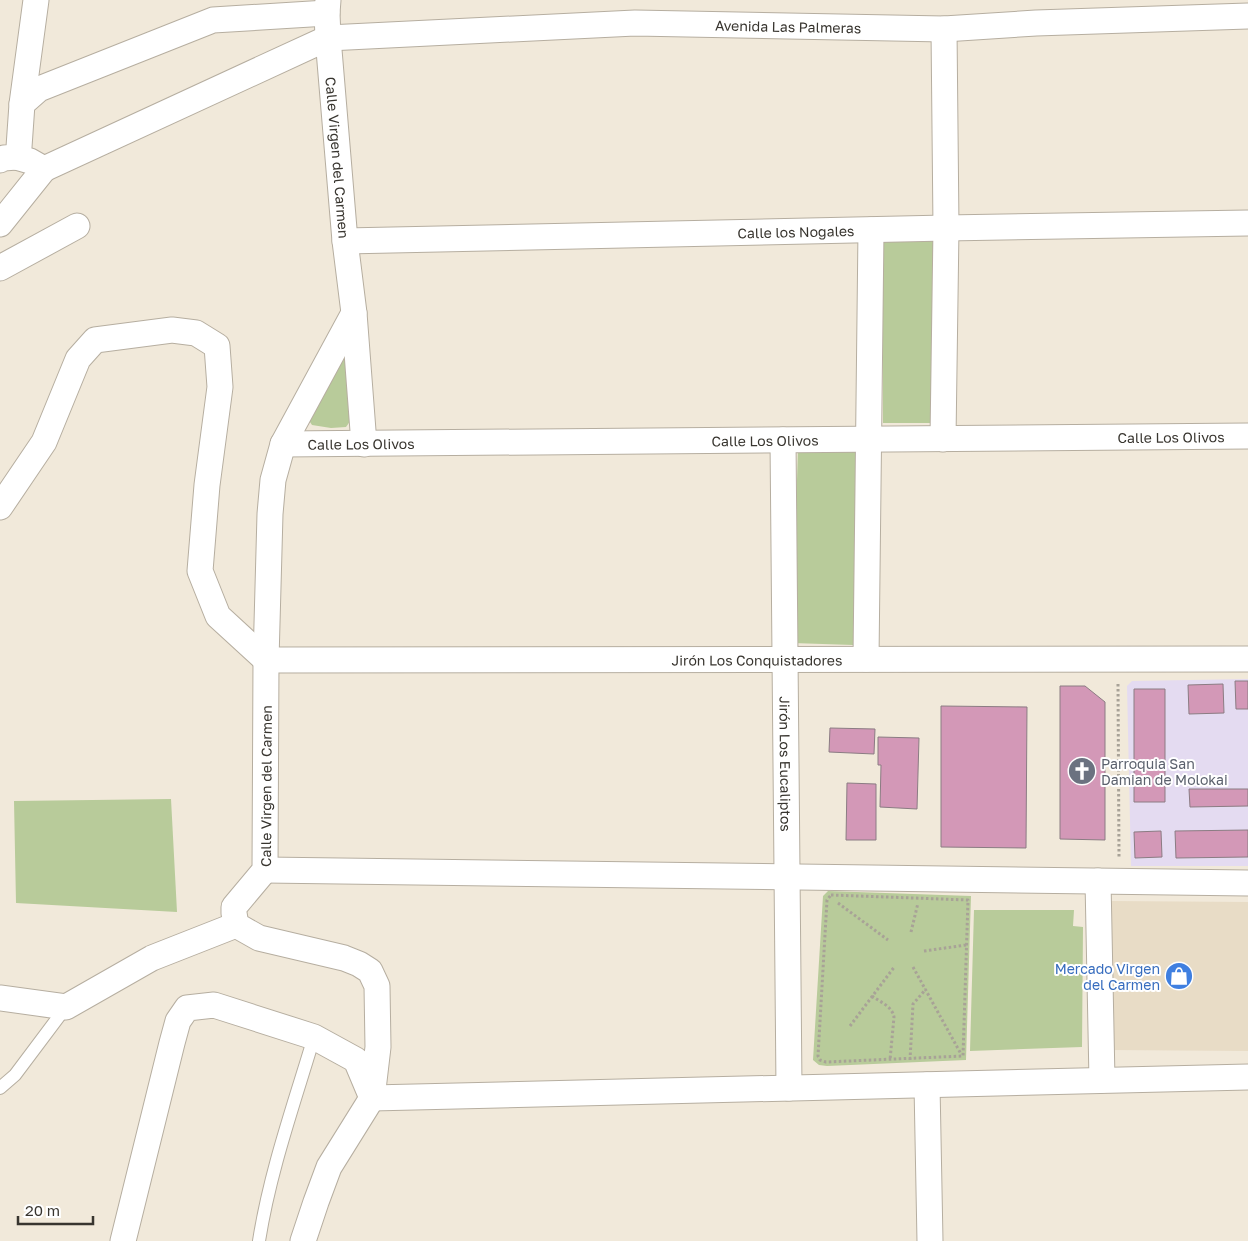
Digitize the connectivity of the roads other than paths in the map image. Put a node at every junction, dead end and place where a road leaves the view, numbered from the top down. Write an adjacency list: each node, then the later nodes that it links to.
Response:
1 (36, 0): 7 (street)
2 (327, 7): 3 (street); 6 (street, Calle Virgen del Carmen)
3 (216, 10): 7 (street)
4 (1248, 16): 5 (street, Avenida Las Palmeras)
5 (944, 29): 6 (street, Avenida Las Palmeras); 13 (street)
6 (328, 38): 9 (street); 15 (street, Calle Virgen del Carmen)
7 (22, 104): 8 (street)
8 (8, 159): 9 (street)
9 (44, 169): 11 (street)
10 (1248, 223): 13 (street, Calle los Nogales)
11 (0, 224)
12 (77, 226): 16 (street)
13 (946, 228): 14 (street, Calle los Nogales); 19 (street)
14 (871, 230): 15 (street, Calle los Nogales); 21 (street)
15 (345, 241): 17 (street, Calle Virgen del Carmen)
16 (0, 268)
17 (354, 313): 22 (street, Calle Virgen del Carmen); 23 (street, Calle Virgen del Carmen)
18 (1248, 436): 19 (street, Calle Los Olivos)
19 (943, 439): 21 (street, Calle Los Olivos)
20 (783, 440): 21 (street, Calle Los Olivos); 23 (street, Calle Los Olivos); 25 (street, Jirón Los Eucaliptos)
21 (868, 440): 26 (street)
22 (283, 444): 23 (street, Calle Los Olivos); 28 (street, Calle Virgen del Carmen)
23 (364, 444)
24 (0, 507): 28 (street)
25 (785, 659): 26 (street, Jirón Los Conquistadores); 28 (street, Jirón Los Conquistadores); 30 (street, Jirón Los Eucaliptos)
26 (866, 659): 27 (street, Jirón Los Conquistadores)
27 (1248, 659)
28 (266, 660): 29 (street, Calle Virgen del Carmen)
29 (264, 870): 30 (street); 33 (street, Calle Virgen del Carmen)
30 (787, 877): 31 (street); 41 (street, Jirón Los Eucaliptos)
31 (1108, 881): 32 (street); 38 (street)
32 (1248, 883)
33 (236, 925): 35 (street); 42 (street)
34 (0, 998): 35 (street)
35 (66, 1007): 40 (lane)
36 (314, 1037): 42 (street); 43 (street); 44 (lane)
37 (1248, 1077): 38 (street)
38 (1102, 1080): 39 (street)
39 (908, 1085): 41 (street); 46 (street)
40 (0, 1088)
41 (790, 1088): 42 (street)
42 (372, 1098): 45 (street)
43 (123, 1241)
44 (260, 1241)
45 (303, 1241)
46 (930, 1241)

